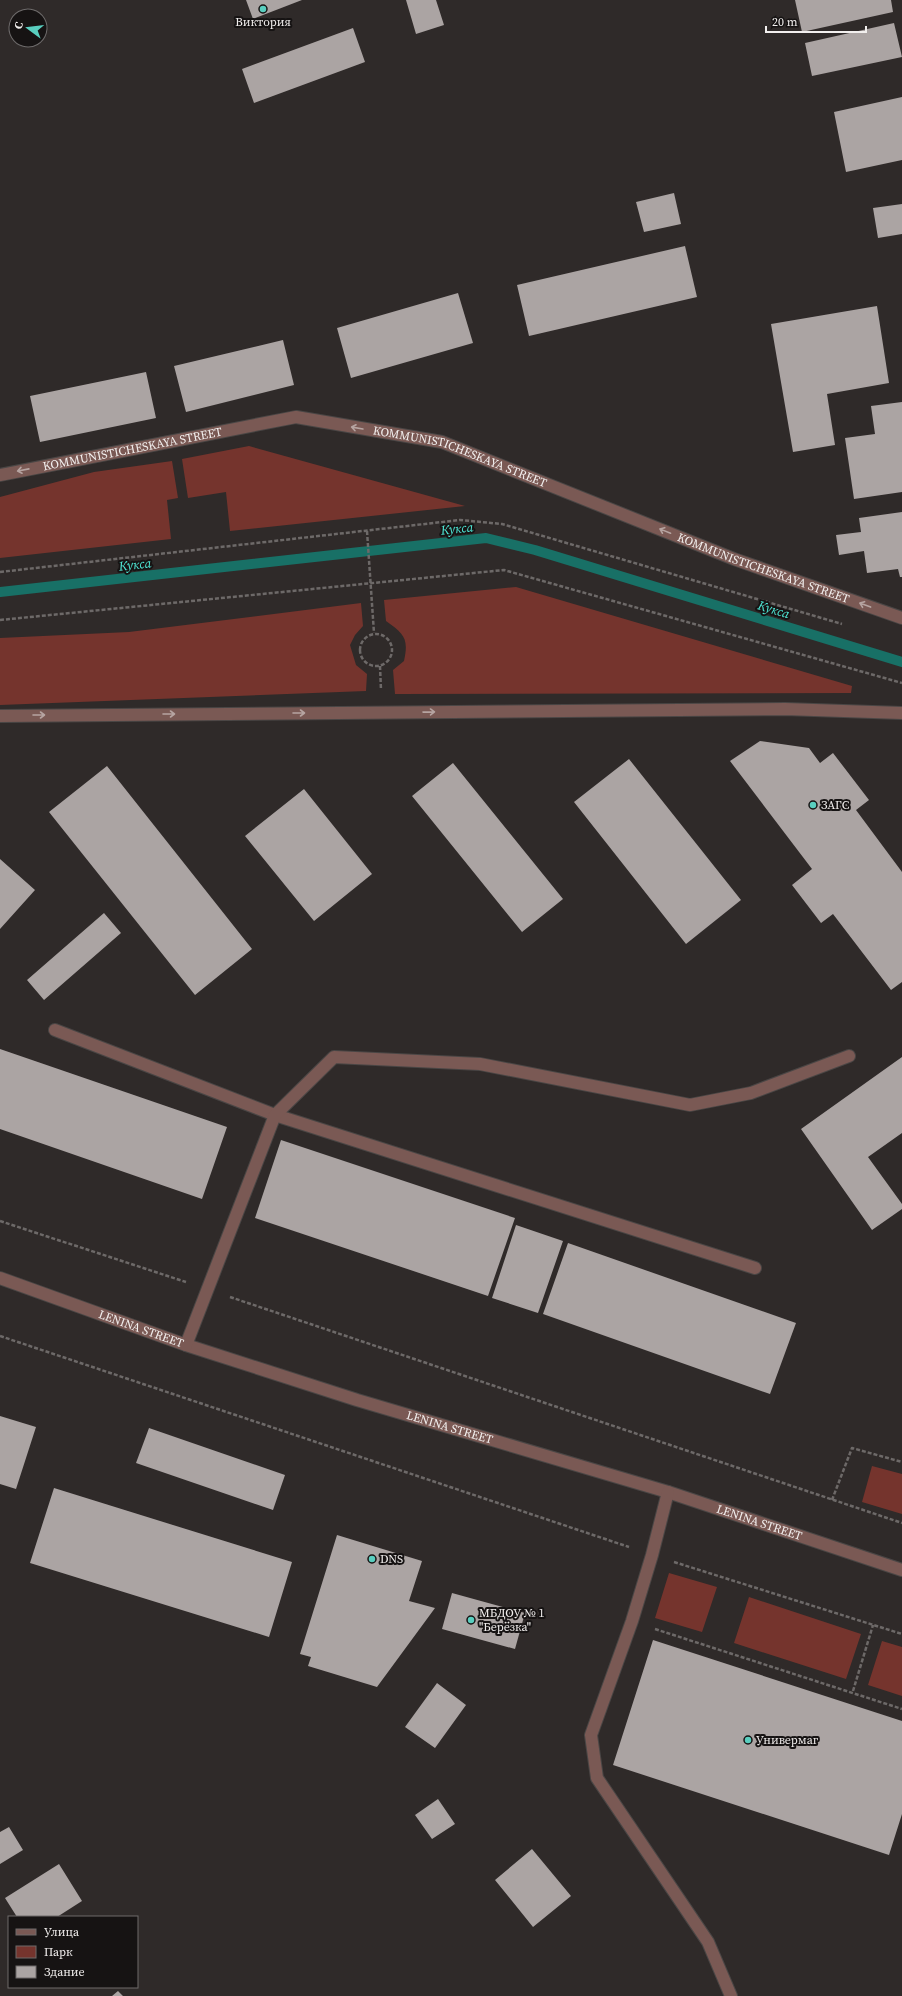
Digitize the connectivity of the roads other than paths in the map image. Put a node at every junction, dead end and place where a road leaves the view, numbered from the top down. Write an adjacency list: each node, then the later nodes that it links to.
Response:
1 (0, 475): 2 (street, KOMMUNISTICHESKAYA STREET, one-way to 1)
2 (902, 618)
3 (902, 713): 4 (street, one-way to 3)
4 (0, 716)
5 (55, 1030): 7 (street)
6 (849, 1056): 7 (street)
7 (275, 1115): 8 (street); 10 (street)
8 (755, 1268)
9 (0, 1278): 10 (street, LENINA STREET)
10 (186, 1345): 11 (street, LENINA STREET)
11 (668, 1492): 12 (street, LENINA STREET); 13 (street)
12 (902, 1570)
13 (731, 1996)

